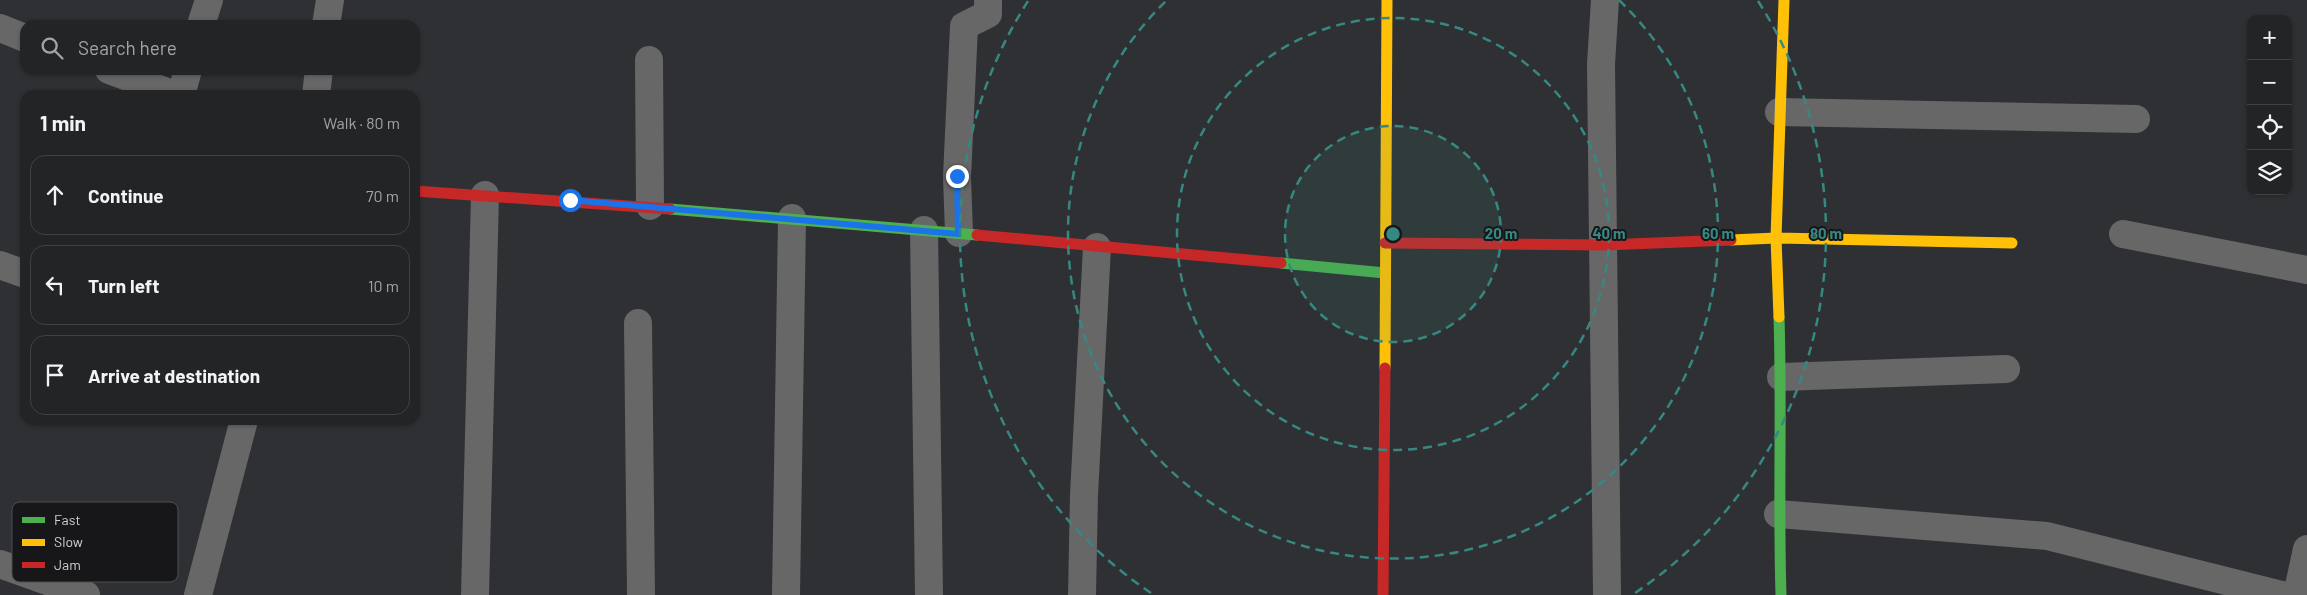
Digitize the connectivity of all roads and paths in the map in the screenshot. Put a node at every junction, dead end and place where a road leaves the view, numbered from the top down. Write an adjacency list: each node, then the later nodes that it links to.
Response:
1 (209, 0): 7 (street)
2 (330, 0): 8 (street)
3 (988, 0): 25 (street)
4 (1387, 0): 28 (street)
5 (1605, 0): 30 (street)
6 (1784, 0): 18 (street)
7 (203, 20)
8 (327, 20)
9 (0, 28): 10 (street)
10 (20, 36)
11 (649, 60): 22 (street)
12 (122, 75): 15 (street)
13 (187, 75): 16 (street)
14 (318, 75): 17 (street)
15 (162, 90)
16 (182, 90)
17 (317, 90)
18 (1779, 112): 19 (street); 27 (street)
19 (2136, 119)
20 (420, 191): 21 (street)
21 (485, 195): 22 (street); 47 (street)
22 (650, 206): 23 (street)
23 (792, 218): 24 (street); 49 (street)
24 (924, 230): 25 (street); 50 (street)
25 (958, 234): 31 (street)
26 (2123, 234): 33 (street)
27 (1776, 238): 29 (street); 30 (street); 38 (street)
28 (1385, 243): 30 (street); 35 (street)
29 (2012, 243)
30 (1604, 245): 53 (street)
31 (1097, 247): 35 (street); 51 (street)
32 (0, 265): 34 (street)
33 (2307, 270)
34 (20, 272)
35 (1385, 273): 52 (street)
36 (638, 323): 48 (street)
37 (2006, 369): 38 (street)
38 (1781, 377): 40 (street)
39 (243, 425): 46 (street)
40 (1778, 514): 54 (street); 55 (street)
41 (2307, 549): 56 (street)
42 (0, 564): 43 (street)
43 (12, 568)
44 (50, 582): 45 (street)
45 (86, 595)
46 (198, 595)
47 (476, 595)
48 (641, 595)
49 (786, 595)
50 (929, 595)
51 (1082, 595)
52 (1383, 595)
53 (1607, 595)
54 (1781, 595)
55 (2282, 595)
56 (2297, 595)

